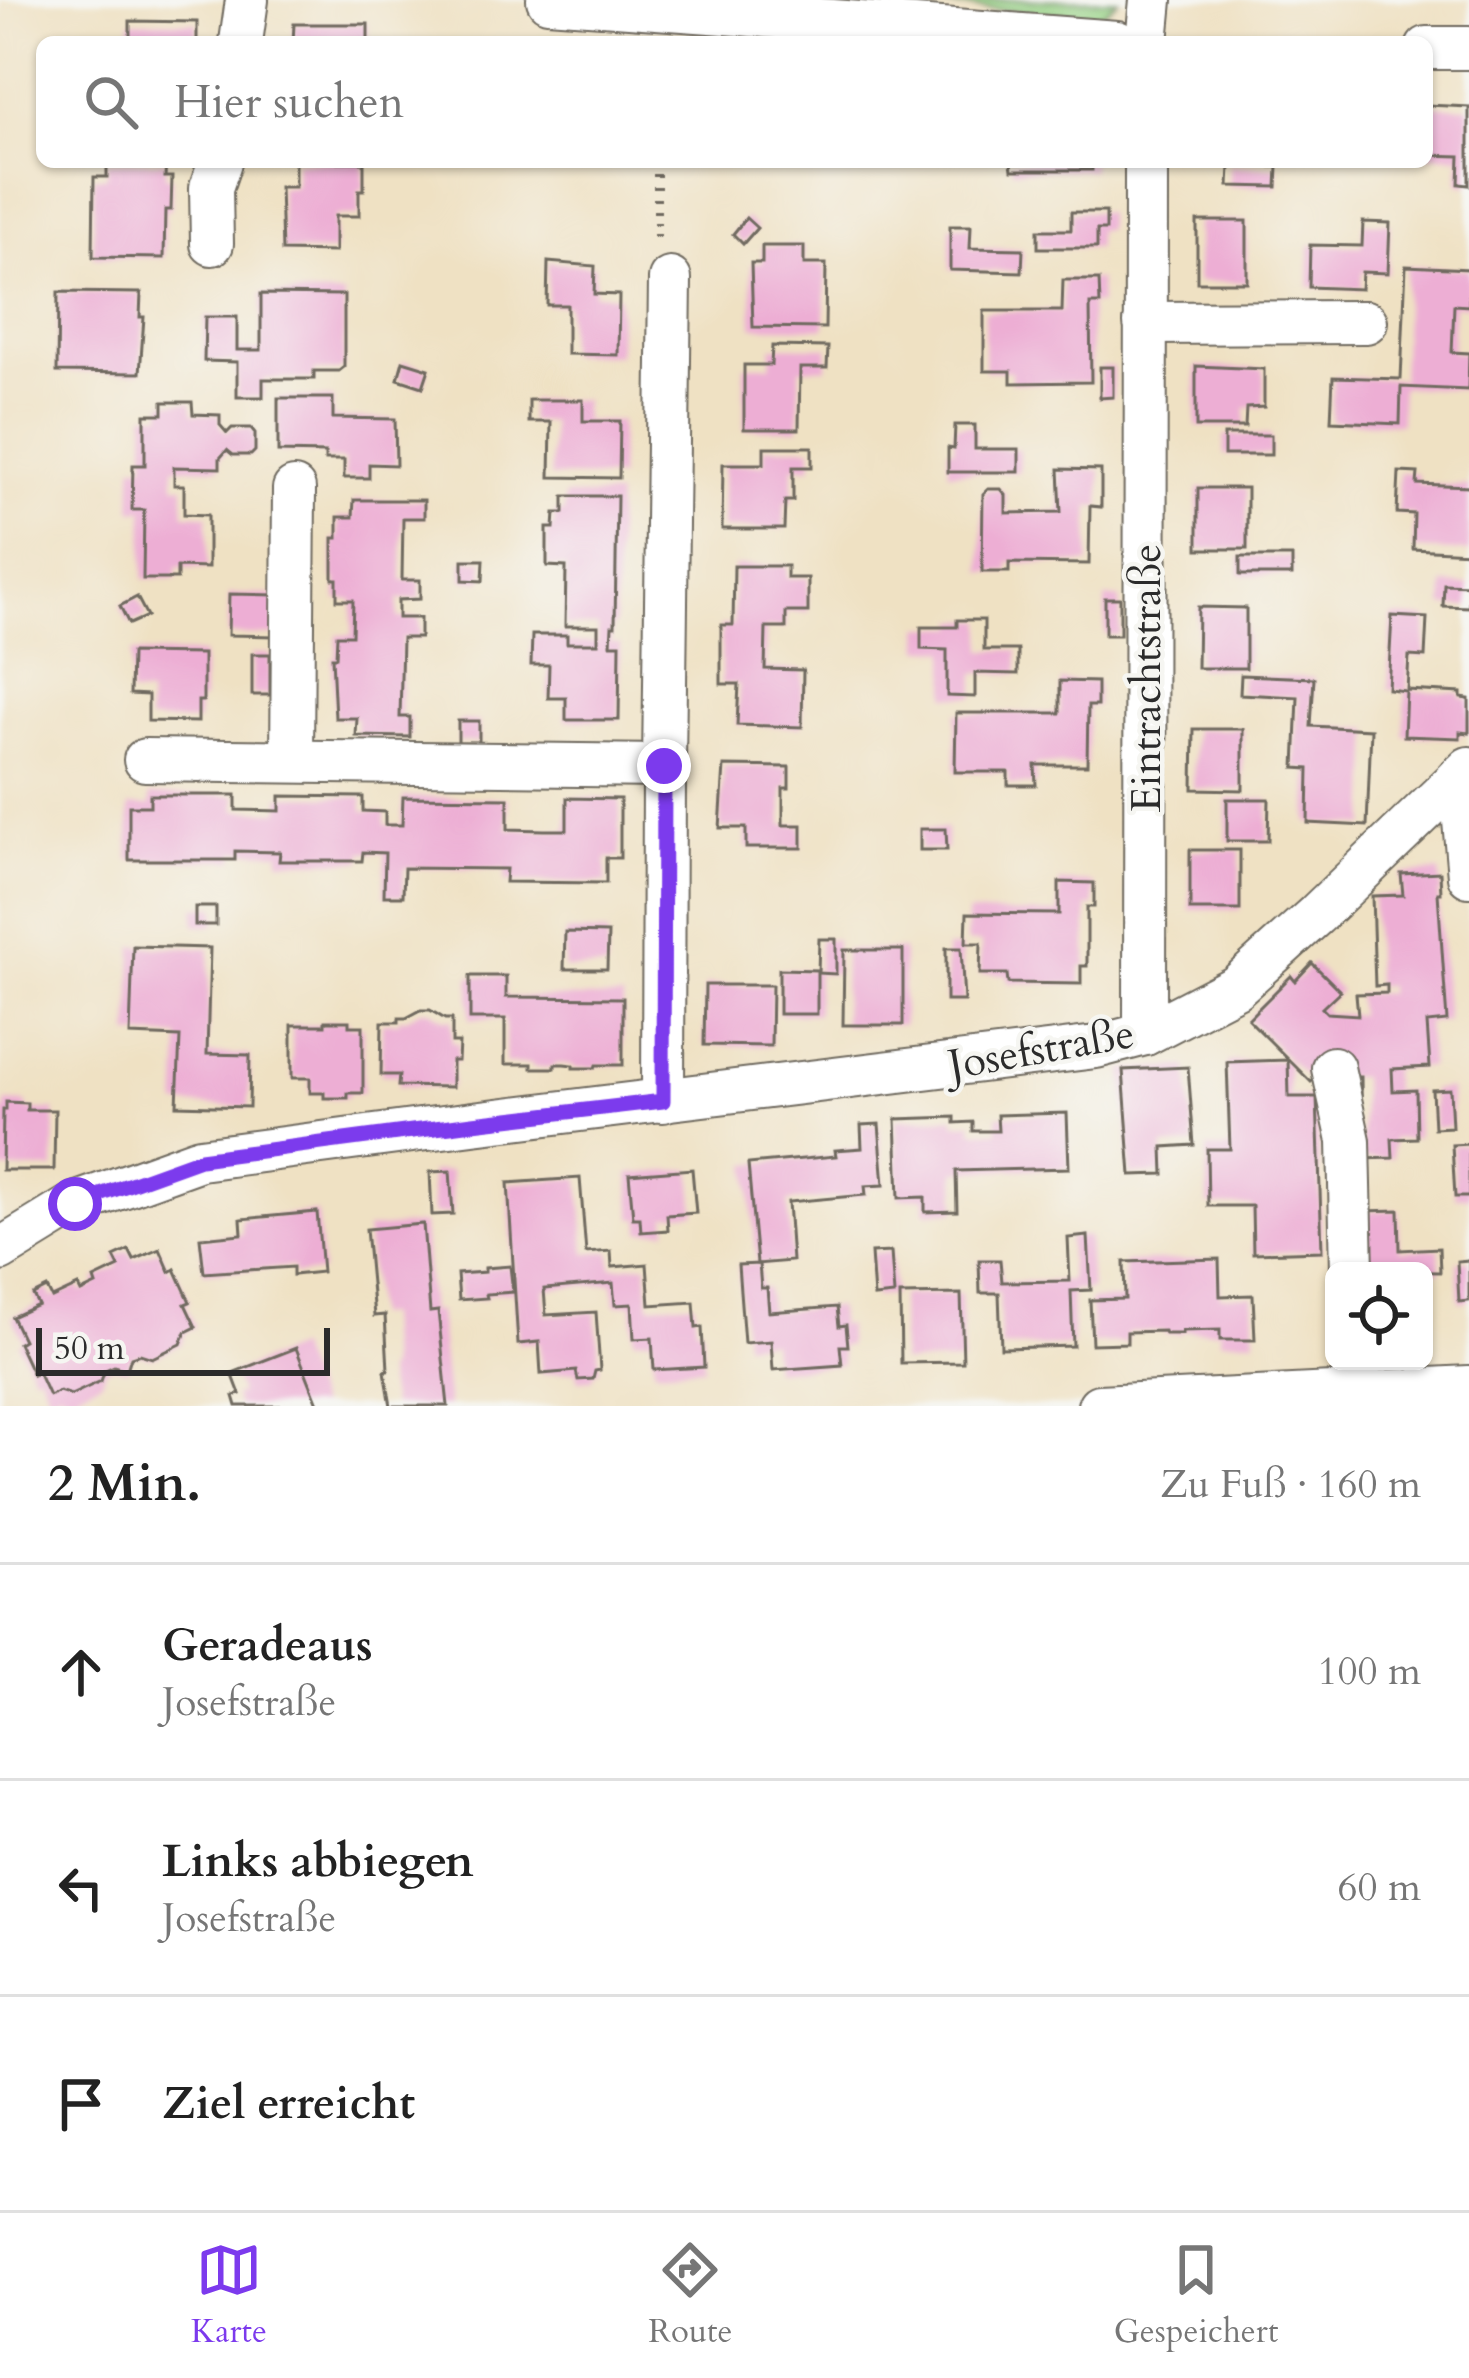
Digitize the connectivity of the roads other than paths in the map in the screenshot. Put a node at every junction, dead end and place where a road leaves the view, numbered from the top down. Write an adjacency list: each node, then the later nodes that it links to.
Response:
1 (247, 0): 5 (street)
2 (548, 0): 4 (street)
3 (1150, 0): 7 (street)
4 (659, 4): 6 (street)
5 (242, 36)
6 (1045, 36)
7 (1147, 36)
8 (1433, 48): 9 (street)
9 (1469, 48)
10 (218, 168): 12 (street)
11 (1146, 168): 14 (street, Eintrachtstraße)
12 (212, 244)
13 (670, 279): 19 (street)
14 (1145, 322): 15 (street); 22 (street, Eintrachtstraße)
15 (1366, 322)
16 (294, 489): 18 (street)
17 (145, 760): 18 (street)
18 (292, 760): 19 (street)
19 (664, 766): 24 (street)
20 (1465, 772): 21 (street); 22 (street, Josefstraße)
21 (1469, 876)
22 (1145, 1034): 24 (street, Josefstraße)
23 (1333, 1068): 26 (street)
24 (663, 1101): 25 (street, Josefstraße)
25 (0, 1250)
26 (1352, 1262)
27 (1355, 1376): 28 (street); 29 (street)
28 (1469, 1387)
29 (1099, 1406)

